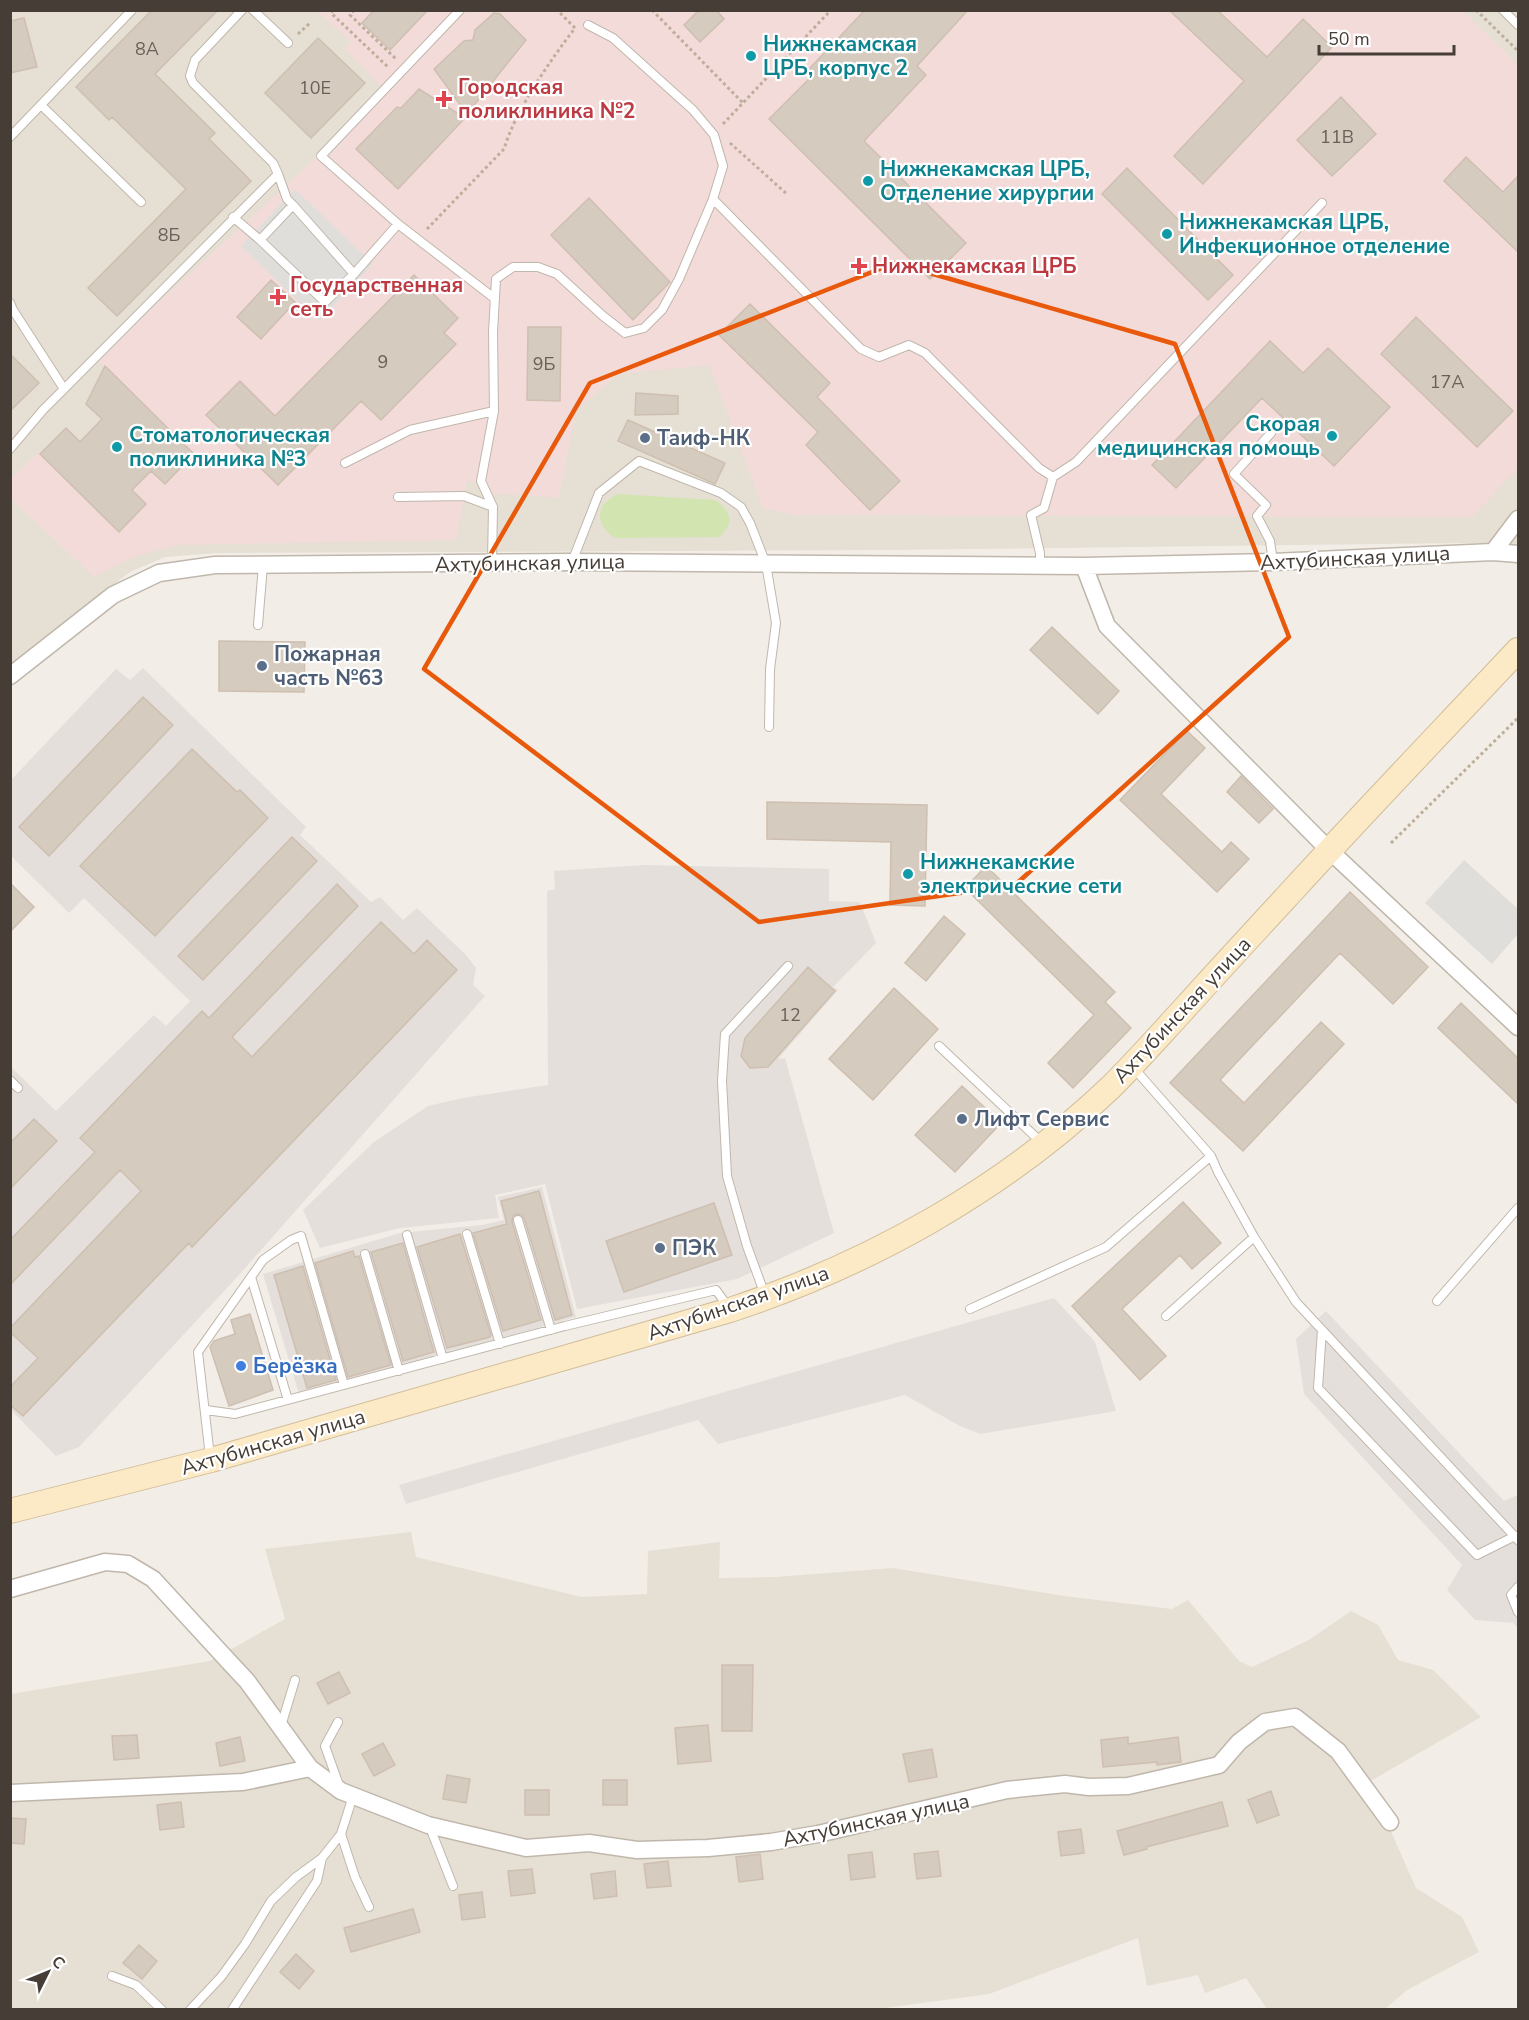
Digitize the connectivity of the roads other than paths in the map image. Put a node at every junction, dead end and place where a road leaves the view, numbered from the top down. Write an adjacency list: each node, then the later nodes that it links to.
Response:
1 (132, 10): 9 (lane)
2 (242, 10): 11 (lane)
3 (253, 10): 8 (lane)
4 (460, 10): 17 (lane)
5 (1503, 10): 7 (lane)
6 (588, 24): 12 (lane)
7 (1518, 25)
8 (288, 43)
9 (41, 105): 10 (lane); 13 (lane)
10 (10, 137)
11 (278, 174): 15 (lane); 16 (lane)
12 (712, 199): 20 (lane); 27 (lane)
13 (141, 202)
14 (1322, 203): 27 (lane)
15 (293, 205): 18 (lane); 19 (lane)
16 (233, 217): 18 (lane); 22 (lane)
17 (398, 224): 19 (lane); 20 (lane)
18 (260, 240): 19 (lane)
19 (354, 274)
20 (494, 298): 23 (lane)
21 (10, 303): 22 (lane)
22 (64, 389): 25 (lane)
23 (494, 411): 26 (lane); 29 (lane)
24 (1271, 433): 34 (lane)
25 (10, 449)
26 (345, 463)
27 (1053, 477): 38 (lane)
28 (398, 497): 29 (lane)
29 (493, 507): 35 (lane)
30 (1518, 519): 31 (street)
31 (1493, 552): 32 (street, Ахтубинская улица); 34 (street, Ахтубинская улица)
32 (1518, 554)
33 (572, 562): 35 (street, Ахтубинская улица); 36 (street, Ахтубинская улица); 36 (lane)
34 (1273, 562): 39 (street, Ахтубинская улица)
35 (492, 564): 37 (street, Ахтубинская улица)
36 (766, 564): 38 (street, Ахтубинская улица); 43 (lane)
37 (263, 565): 40 (lane); 42 (street, Ахтубинская улица)
38 (1040, 566): 39 (street, Ахтубинская улица)
39 (1084, 566): 44 (street)
40 (258, 625)
41 (1518, 650): 44 (street, Ахтубинская улица)
42 (10, 676)
43 (769, 727)
44 (1329, 850): 46 (street); 48 (street, Ахтубинская улица)
45 (788, 966): 60 (lane)
46 (1518, 1027)
47 (939, 1046): 51 (lane)
48 (1132, 1066): 51 (street, Ахтубинская улица); 52 (lane)
49 (10, 1080): 50 (lane)
50 (18, 1088)
51 (1043, 1144): 60 (street, Ахтубинская улица)
52 (1211, 1156): 57 (lane); 62 (lane)
53 (1518, 1208): 61 (lane)
54 (518, 1221): 65 (lane)
55 (467, 1234): 67 (lane)
56 (407, 1235): 68 (lane)
57 (1254, 1237): 64 (lane); 66 (lane)
58 (364, 1254): 69 (lane)
59 (251, 1277): 70 (lane); 71 (lane); 72 (lane)
60 (766, 1298): 63 (street, Ахтубинская улица)
61 (1437, 1301)
62 (970, 1309)
63 (730, 1310): 65 (lane); 73 (street, Ахтубинская улица)
64 (1166, 1316)
65 (551, 1330): 67 (lane)
66 (1322, 1330): 75 (lane); 75 (lane)
67 (500, 1344): 68 (lane)
68 (443, 1359): 69 (lane)
69 (399, 1371): 70 (lane)
70 (344, 1385): 71 (lane)
71 (288, 1400): 72 (lane)
72 (206, 1410): 73 (lane)
73 (210, 1460): 74 (street, Ахтубинская улица)
74 (10, 1511)
75 (1517, 1538)
76 (1518, 1587): 78 (lane)
77 (10, 1589): 81 (street, Ахтубинская улица)
78 (1518, 1612)
79 (295, 1680): 81 (lane)
80 (338, 1722): 84 (lane)
81 (280, 1729): 82 (street, Ахтубинская улица)
82 (310, 1768): 83 (street); 84 (street, Ахтубинская улица)
83 (10, 1793)
84 (347, 1793): 86 (street, Ахтубинская улица); 87 (lane)
85 (1390, 1822): 86 (street, Ахтубинская улица)
86 (429, 1825): 89 (lane)
87 (341, 1834): 88 (lane); 90 (lane)
88 (322, 1858): 93 (lane); 94 (lane)
89 (453, 1886)
90 (369, 1907)
91 (112, 1976): 92 (lane)
92 (162, 2010)
93 (190, 2010)
94 (232, 2010)

